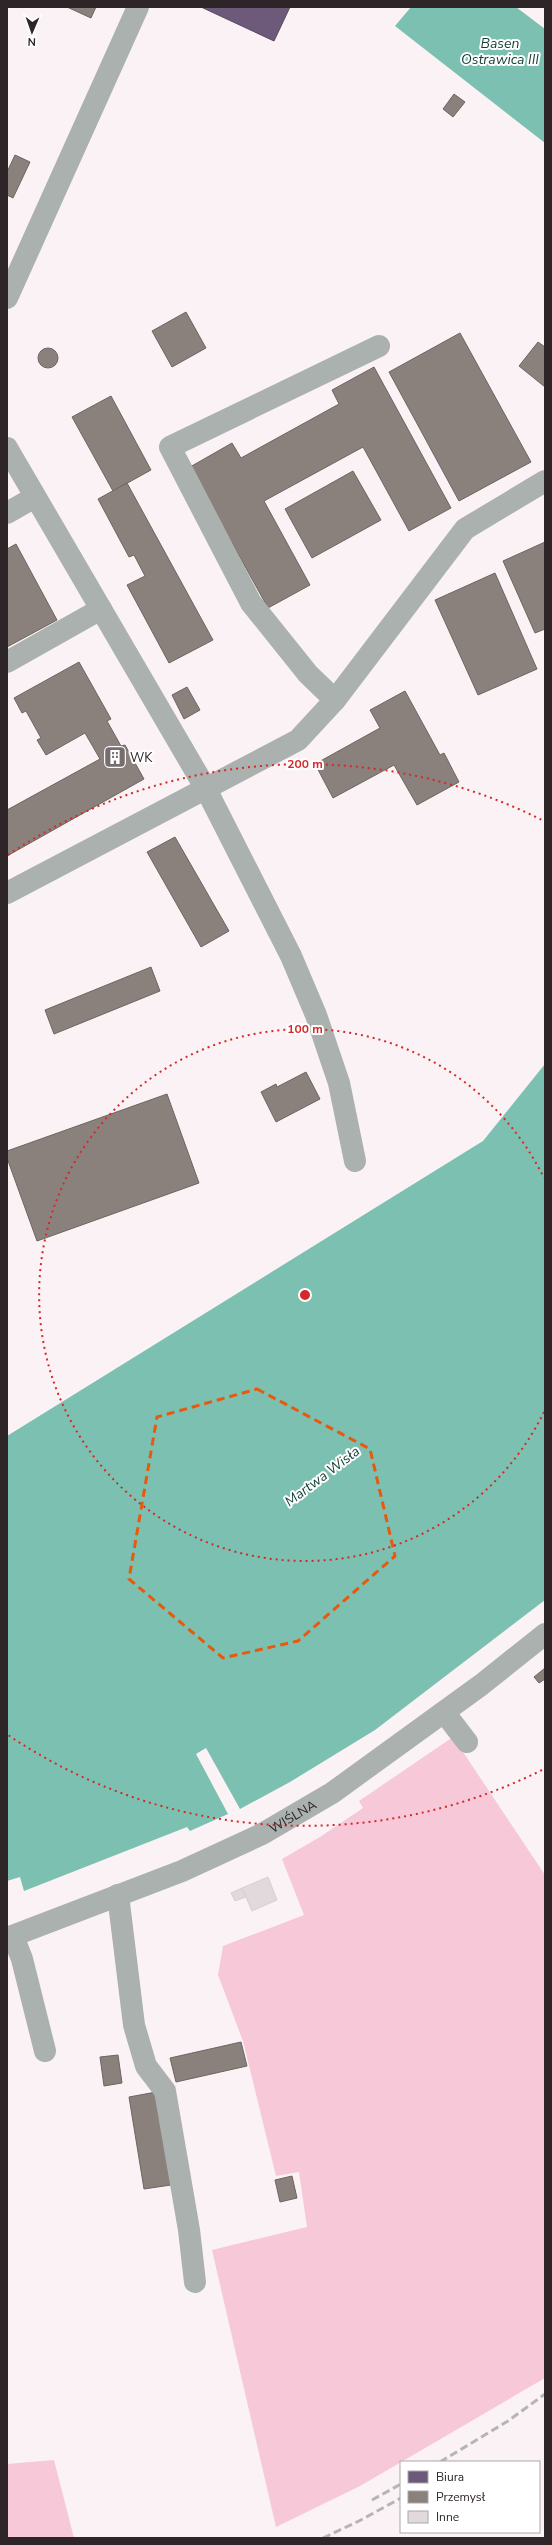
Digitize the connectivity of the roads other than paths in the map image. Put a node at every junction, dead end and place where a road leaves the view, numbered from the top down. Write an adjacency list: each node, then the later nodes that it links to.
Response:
1 (138, 7): 2 (street)
2 (7, 298)
3 (378, 346): 10 (street)
4 (7, 448): 6 (street)
5 (545, 481): 10 (street)
6 (36, 497): 7 (street); 8 (street)
7 (7, 513)
8 (101, 609): 9 (street); 11 (street)
9 (7, 662)
10 (335, 700): 11 (street)
11 (206, 789): 12 (street); 13 (street)
12 (7, 893)
13 (355, 1161)
14 (545, 1634): 15 (street, WIŚLNA)
15 (444, 1712): 16 (street); 17 (street, WIŚLNA)
16 (467, 1742)
17 (118, 1895): 18 (street, WIŚLNA); 20 (street)
18 (10, 1937): 19 (street)
19 (45, 2051)
20 (195, 2282)

